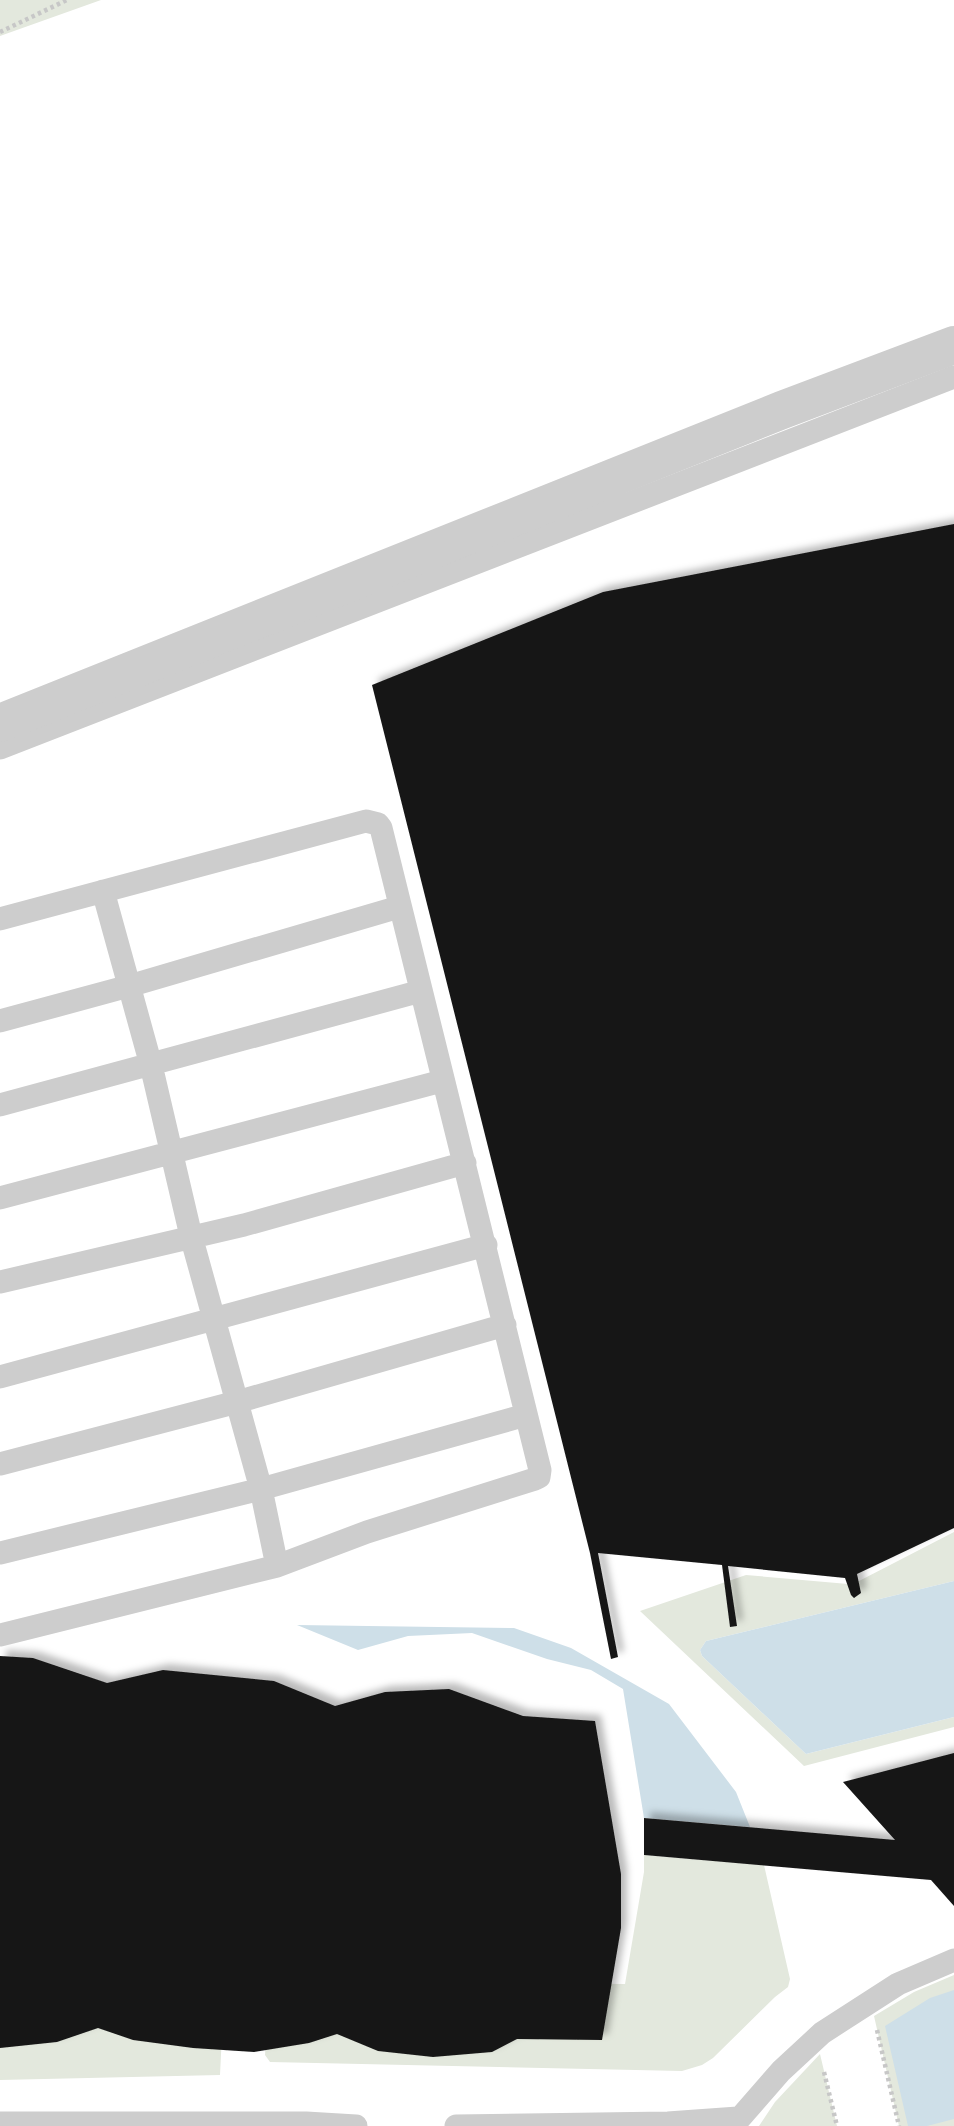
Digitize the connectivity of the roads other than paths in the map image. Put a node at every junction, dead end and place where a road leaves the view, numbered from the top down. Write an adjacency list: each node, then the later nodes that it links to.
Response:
1 (954, 345): 3 (street)
2 (954, 377): 4 (lane)
3 (0, 723)
4 (0, 748)
5 (103, 891): 6 (lane); 7 (lane); 8 (lane)
6 (399, 907): 8 (lane); 9 (lane)
7 (0, 919)
8 (129, 986): 10 (lane); 11 (lane)
9 (421, 991): 11 (lane); 12 (lane)
10 (0, 1021)
11 (151, 1065): 13 (lane); 14 (lane)
12 (442, 1081): 14 (lane); 15 (lane)
13 (0, 1105)
14 (173, 1153): 16 (lane); 17 (lane)
15 (465, 1163): 17 (lane); 18 (lane)
16 (0, 1198)
17 (191, 1236): 19 (lane); 20 (lane)
18 (486, 1245): 20 (lane); 21 (lane)
19 (0, 1282)
20 (213, 1320): 22 (lane); 23 (lane)
21 (505, 1325): 23 (lane); 24 (lane)
22 (0, 1377)
23 (237, 1402): 25 (lane); 26 (lane)
24 (526, 1415): 26 (lane); 28 (lane)
25 (0, 1464)
26 (261, 1489): 27 (lane); 28 (lane)
27 (0, 1553)
28 (277, 1566): 29 (lane)
29 (0, 1635)
30 (954, 1960): 31 (lane)
31 (736, 2122): 33 (lane)
32 (0, 2123): 34 (lane)
33 (670, 2125): 35 (lane)
34 (356, 2126)
35 (456, 2126)

